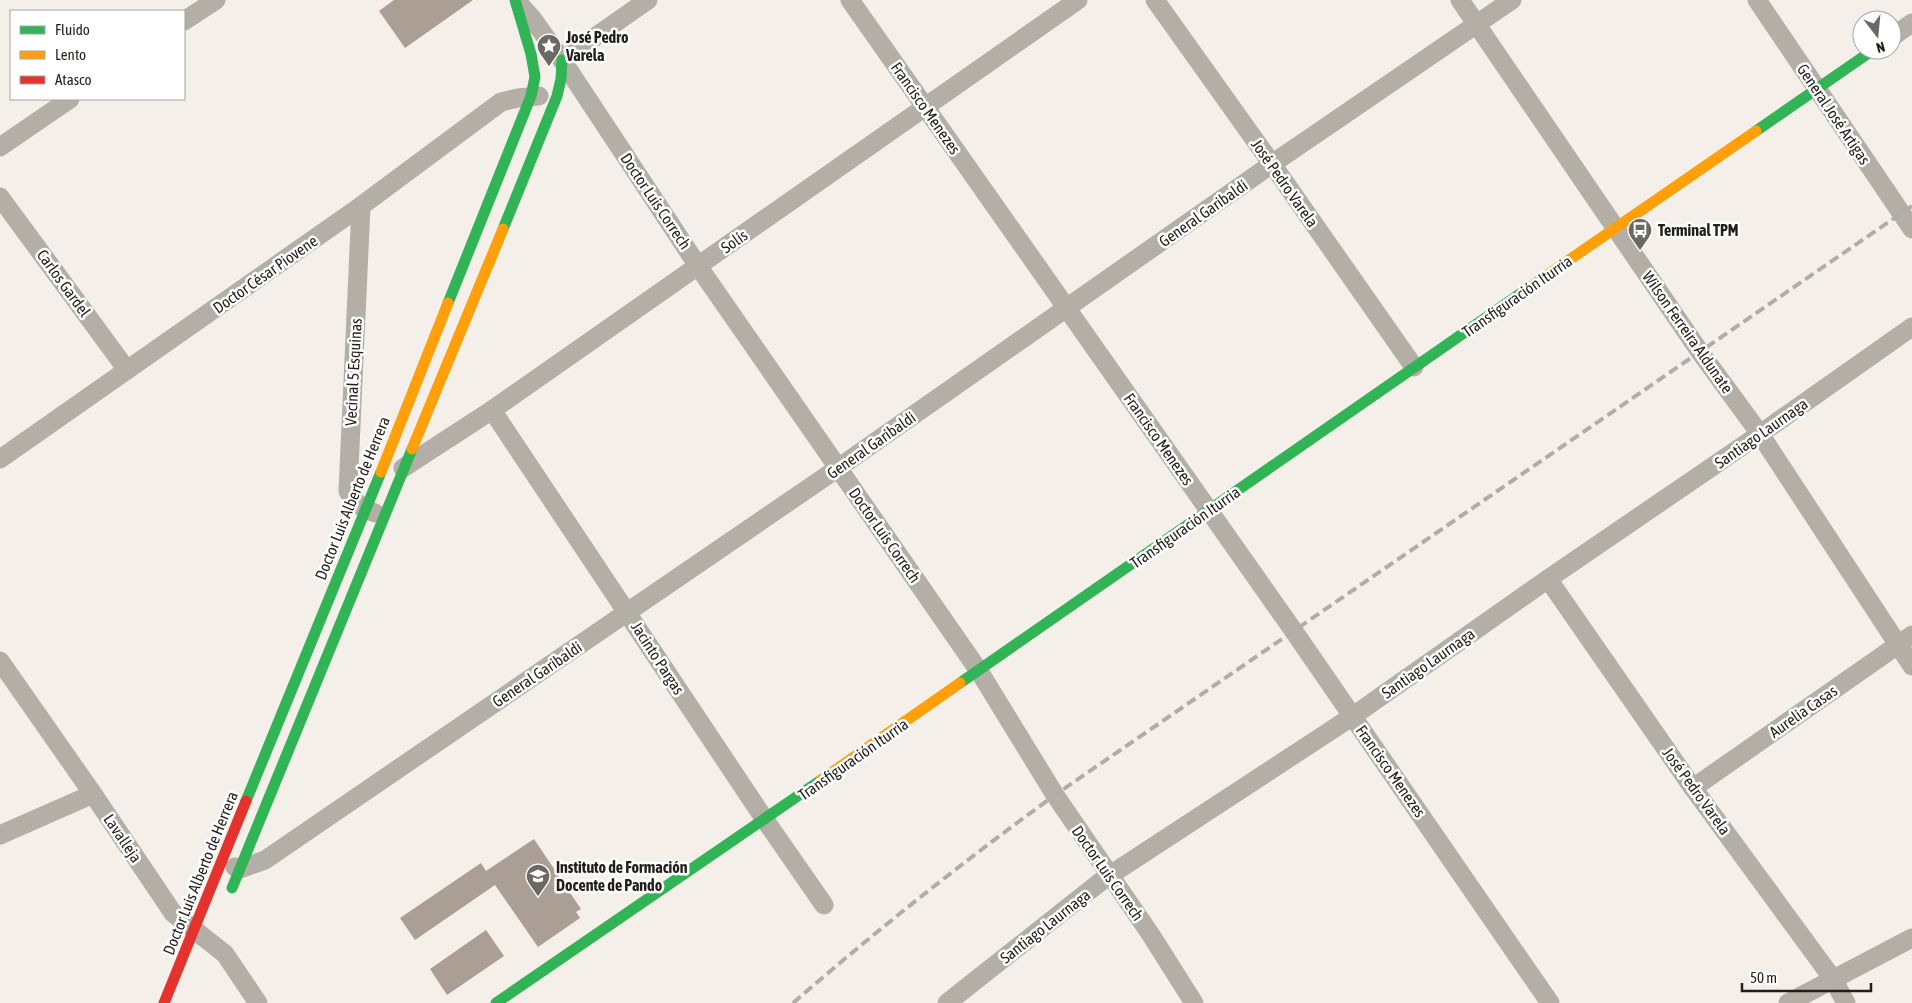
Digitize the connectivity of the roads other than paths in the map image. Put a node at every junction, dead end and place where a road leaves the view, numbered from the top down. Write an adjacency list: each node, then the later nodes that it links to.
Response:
1 (216, 0): 10 (street)
2 (515, 0): 12 (street, Doctor Luis Alberto de Herrera); 13 (street, Doctor Luis Correch)
3 (648, 0): 13 (street)
4 (850, 0): 19 (street, Francisco Menezes)
5 (1078, 0): 19 (street, Solís)
6 (1155, 0): 21 (street, José Pedro Varela)
7 (1460, 0): 11 (street, Wilson Ferreira Aldunate)
8 (1512, 0): 11 (street, General Garibaldi)
9 (1757, 0): 15 (street, General José Artigas)
10 (187, 12)
11 (1477, 24): 21 (street, General Garibaldi); 24 (street, Wilson Ferreira Aldunate)
12 (532, 54): 13 (street); 16 (street, Doctor Luis Alberto de Herrera)
13 (562, 60): 17 (street); 26 (street, Doctor Luis Correch)
14 (1858, 60): 15 (street, Transfiguración Iturria)
15 (1817, 88): 24 (street, Transfiguración Iturria); 25 (street, General José Artigas)
16 (531, 96): 17 (street, Doctor César Piovene); 23 (street, Doctor César Piovene); 34 (street, Doctor Luis Alberto de Herrera)
17 (557, 96): 35 (street)
18 (69, 100): 20 (street)
19 (924, 106): 26 (street, Solís); 27 (street, Francisco Menezes)
20 (0, 147)
21 (1272, 164): 27 (street, General Garibaldi); 29 (street, José Pedro Varela)
22 (0, 197): 30 (street, Carlos Gardel)
23 (361, 206): 30 (street, Doctor César Piovene); 37 (street, Vecinal 5 Esquinas)
24 (1616, 228): 29 (street, Transfiguración Iturria); 32 (street, Wilson Ferreira Aldunate)
25 (1912, 229)
26 (698, 266): 31 (street, Solís); 36 (street, Doctor Luis Correch)
27 (1067, 307): 36 (street, General Garibaldi); 38 (street, Francisco Menezes)
28 (1912, 327): 32 (street, Santiago Laurnaga)
29 (1414, 367): 38 (street, Transfiguración Iturria)
30 (127, 370): 33 (street, Doctor César Piovene)
31 (492, 410): 35 (street, Solís); 41 (street, Jacinto Pargas)
32 (1760, 434): 40 (street, Santiago Laurnaga); 42 (street, Wilson Ferreira Aldunate)
33 (0, 459)
34 (384, 464): 35 (street); 37 (street, Doctor Luis Alberto de Herrera)
35 (404, 468): 39 (street)
36 (838, 468): 41 (street, General Garibaldi); 45 (street, Doctor Luis Correch)
37 (365, 509): 39 (street, Vecinal 5 Esquinas); 51 (street, Doctor Luis Alberto de Herrera)
38 (1209, 510): 45 (street, Transfiguración Iturria); 46 (street, Francisco Menezes)
39 (384, 516): 52 (street)
40 (1548, 579): 46 (street, Santiago Laurnaga); 47 (street, José Pedro Varela)
41 (628, 612): 49 (street, Jacinto Pargas); 52 (street, General Garibaldi)
42 (1905, 640): 44 (street, Wilson Ferreira Aldunate); 47 (street, Aurelia Casas)
43 (0, 661): 48 (street, Lavalleja)
44 (1912, 666)
45 (979, 671): 49 (street, Transfiguración Iturria); 53 (street, Doctor Luis Correch)
46 (1353, 716): 53 (street, Santiago Laurnaga); 64 (street, Francisco Menezes)
47 (1693, 788): 58 (street, José Pedro Varela)
48 (93, 794): 50 (street); 56 (street, Lavalleja)
49 (765, 820): 55 (street, Jacinto Pargas); 61 (street, Transfiguración Iturria)
50 (0, 835)
51 (222, 862): 52 (street); 56 (street, Doctor Luis Alberto de Herrera)
52 (240, 869): 54 (street)
53 (1110, 875): 62 (street, Santiago Laurnaga); 63 (street, Doctor Luis Correch)
54 (229, 896)
55 (824, 905)
56 (194, 929): 59 (street, Doctor Luis Alberto de Herrera); 60 (street, Lavalleja)
57 (1912, 938): 58 (street)
58 (1833, 979): 65 (street); 66 (street, José Pedro Varela)
59 (164, 1003)
60 (258, 1003)
61 (496, 1003)
62 (947, 1003)
63 (1194, 1003)
64 (1550, 1003)
65 (1788, 1003)
66 (1846, 1003)

